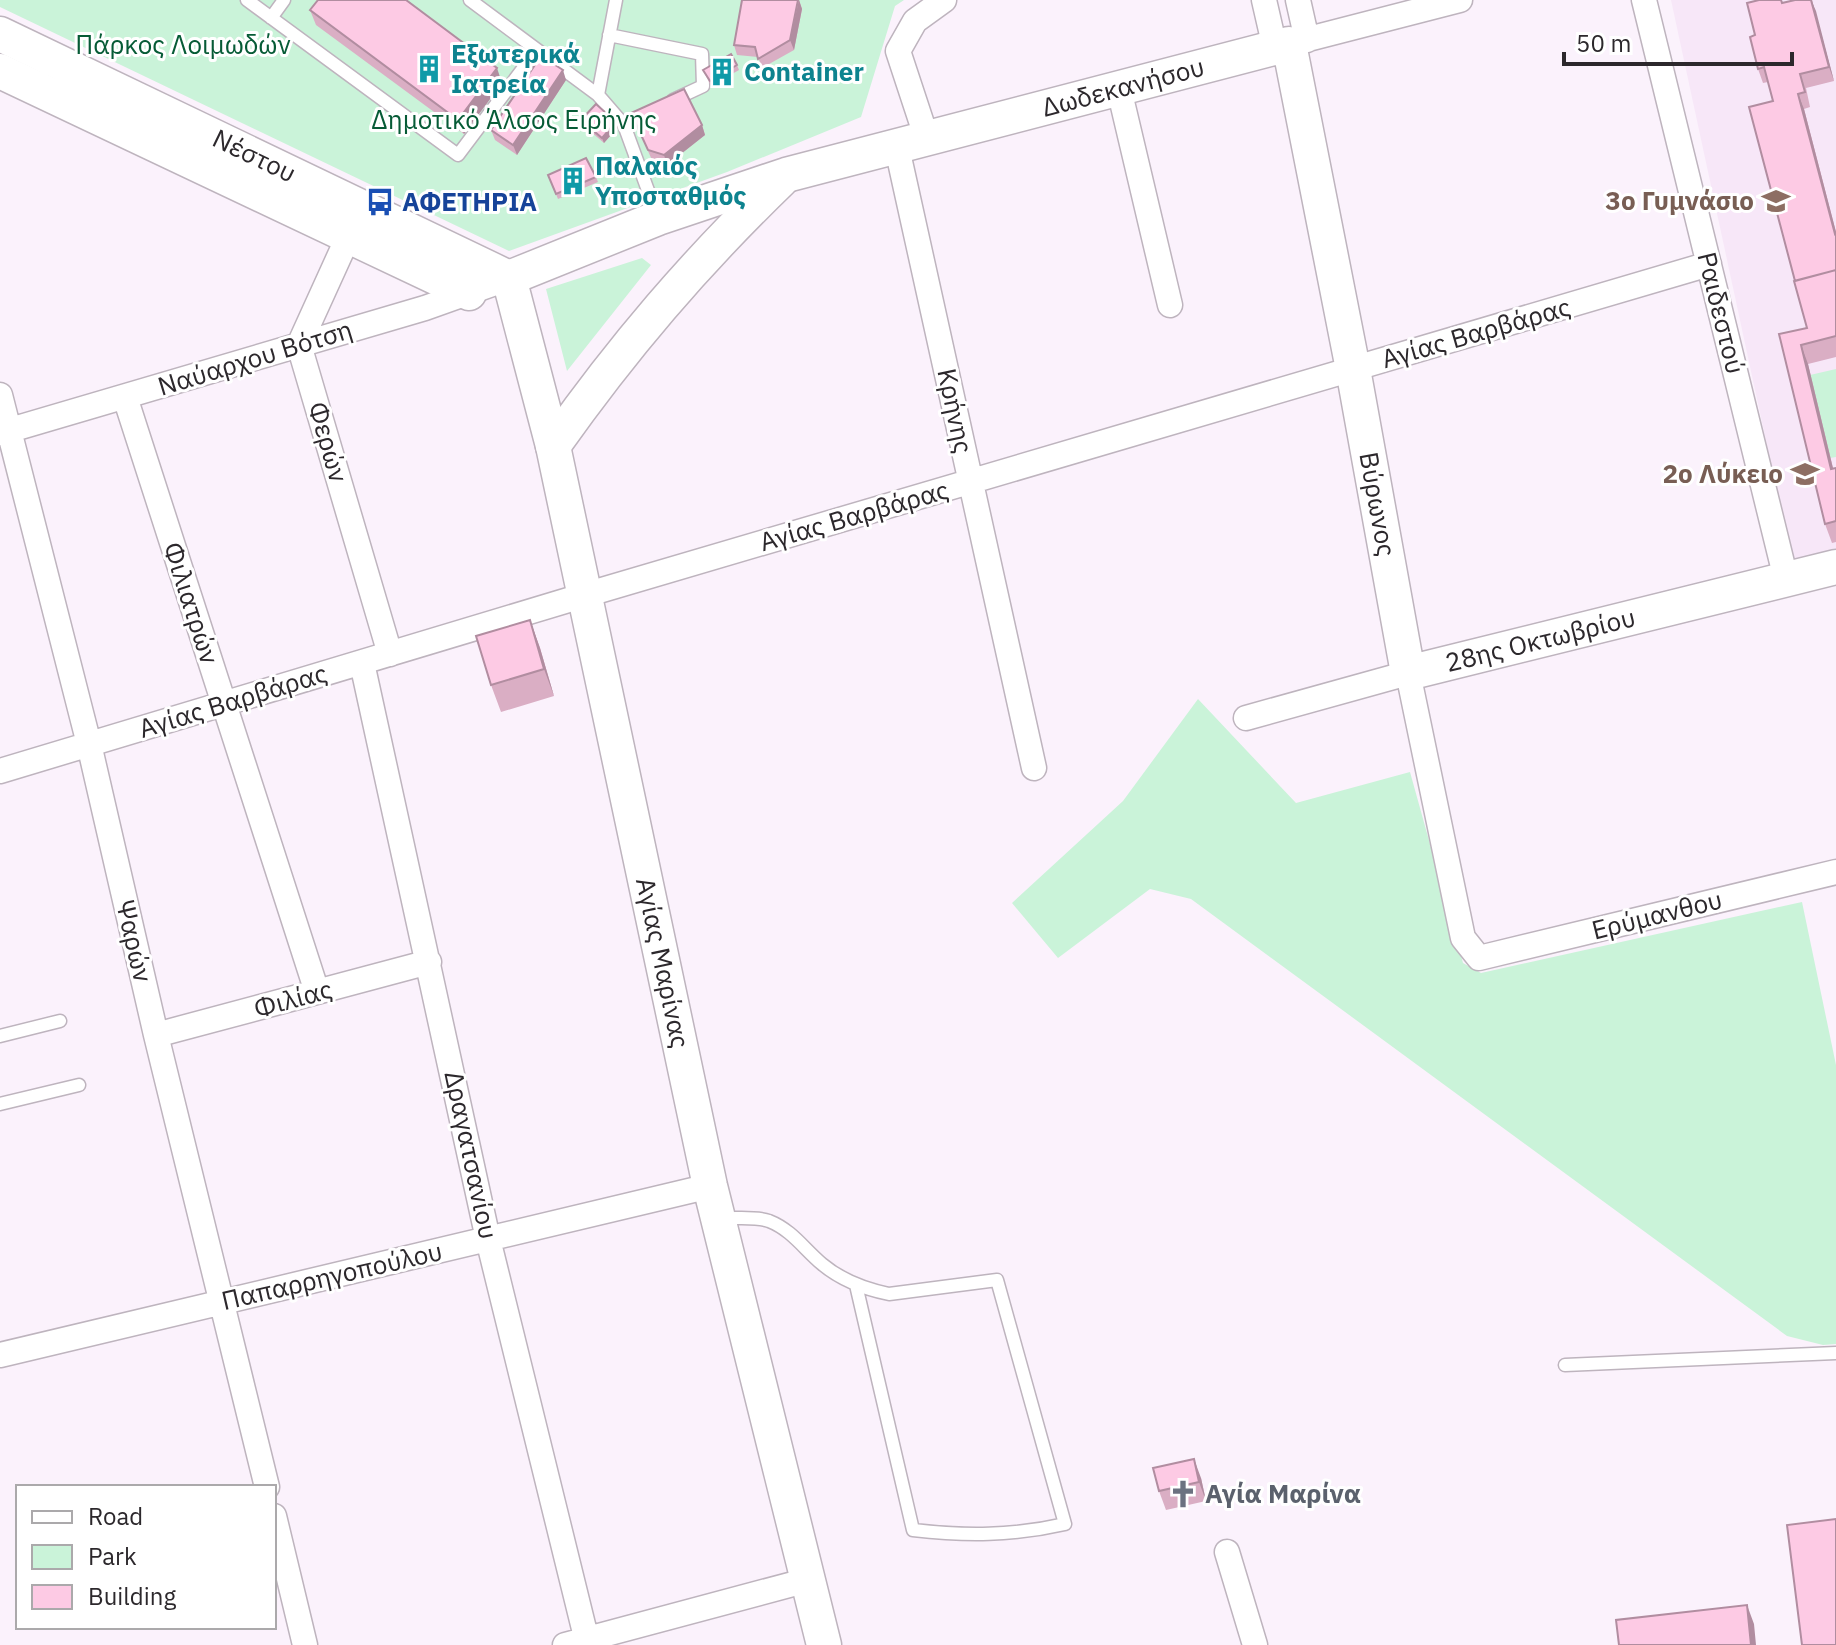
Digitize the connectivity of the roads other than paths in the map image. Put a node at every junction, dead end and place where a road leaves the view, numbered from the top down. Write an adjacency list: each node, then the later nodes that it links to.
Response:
1 (247, 0): 11 (lane)
2 (284, 0): 11 (lane)
3 (470, 0): 15 (lane)
4 (616, 0): 13 (lane)
5 (944, 0): 22 (street, Κρήνης)
6 (1264, 0): 14 (street, Βύρωνος)
7 (1298, 0): 14 (street, Βύρωνος)
8 (1460, 0): 10 (street, Δωδεκανήσου)
9 (1644, 0): 26 (street, Ραιδεστού)
10 (1416, 5): 14 (street, Δωδεκανήσου)
11 (271, 18): 15 (lane)
12 (0, 34): 27 (street, Νέστου)
13 (609, 35): 18 (lane); 19 (lane)
14 (1291, 44): 17 (street, Δωδεκανήσου); 31 (street, Βύρωνος)
15 (537, 50): 18 (lane)
16 (0, 71): 25 (street, Νέστου)
17 (1119, 89): 22 (street, Δωδεκανήσου); 29 (street)
18 (598, 95): 21 (lane)
19 (664, 105)
20 (637, 118): 21 (lane)
21 (624, 125): 24 (lane)
22 (912, 144): 23 (street, Δωδεκανήσου); 36 (street, Κρήνης)
23 (786, 175): 24 (street, Δωδεκανήσου); 35 (street)
24 (658, 218): 27 (street, Δωδεκανήσου)
25 (349, 235): 28 (street, Νέστου); 30 (street)
26 (1709, 264): 31 (street, Αγίας Βαρβάρας); 38 (street, Ραιδεστού)
27 (509, 278): 28 (street, Ναύαρχου Βότση); 35 (street, Αγίας Μαρίνας)
28 (469, 293): 30 (street, Ναύαρχου Βότση)
29 (1170, 305)
30 (299, 345): 33 (street, Ναύαρχου Βότση); 40 (street, Φερών)
31 (1353, 369): 36 (street, Αγίας Βαρβάρας); 42 (street, Βύρωνος)
32 (0, 395): 34 (street, Ψαρών)
33 (125, 397): 34 (street, Ναύαρχου Βότση); 43 (street, Φιλιατρών)
34 (4, 432): 45 (street, Ψαρών)
35 (553, 446): 39 (street, Αγίας Μαρίνας)
36 (971, 482): 39 (street, Αγίας Βαρβάρας); 46 (street, Κρήνης)
37 (1836, 567): 38 (street, 28ης Οκτωβρίου)
38 (1786, 579): 42 (street, 28ης Οκτωβρίου)
39 (585, 595): 40 (street, Αγίας Βαρβάρας); 57 (street, Αγίας Μαρίνας)
40 (390, 654): 41 (street, Αγίας Βαρβάρας)
41 (362, 663): 43 (street, Αγίας Βαρβάρας); 50 (street, Δραγατσανίου)
42 (1408, 673): 44 (street, 28ης Οκτωβρίου); 49 (street, Βύρωνος)
43 (224, 704): 45 (street, Αγίας Βαρβάρας); 51 (street, Φιλιατρών)
44 (1246, 718)
45 (89, 744): 47 (street, Αγίας Βαρβάρας); 53 (street, Ψαρών)
46 (1034, 768)
47 (0, 771)
48 (1836, 872): 49 (street, Ερύμανθου)
49 (1479, 958)
50 (429, 962): 51 (street, Φιλίας); 58 (street, Δραγατσανίου)
51 (317, 992): 53 (street, Φιλίας)
52 (60, 1021): 54 (lane)
53 (156, 1035): 60 (street, Ψαρών)
54 (0, 1036)
55 (79, 1085): 56 (lane)
56 (0, 1104)
57 (714, 1202): 58 (street, Παπαρρηγοπούλου); 59 (lane); 67 (street, Αγίας Μαρίνας)
58 (488, 1239): 60 (street, Παπαρρηγοπούλου); 68 (street, Δραγατσανίου)
59 (856, 1285): 59 (lane)
60 (222, 1302): 62 (street, Παπαρρηγοπούλου); 64 (street, Ψαρών)
61 (1836, 1353): 63 (lane)
62 (0, 1355)
63 (1565, 1365)
64 (267, 1485)
65 (276, 1524): 69 (street)
66 (1227, 1552): 71 (street)
67 (808, 1580): 68 (street); 70 (street, Αγίας Μαρίνας)
68 (580, 1643)
69 (305, 1645)
70 (824, 1645)
71 (1255, 1645)

